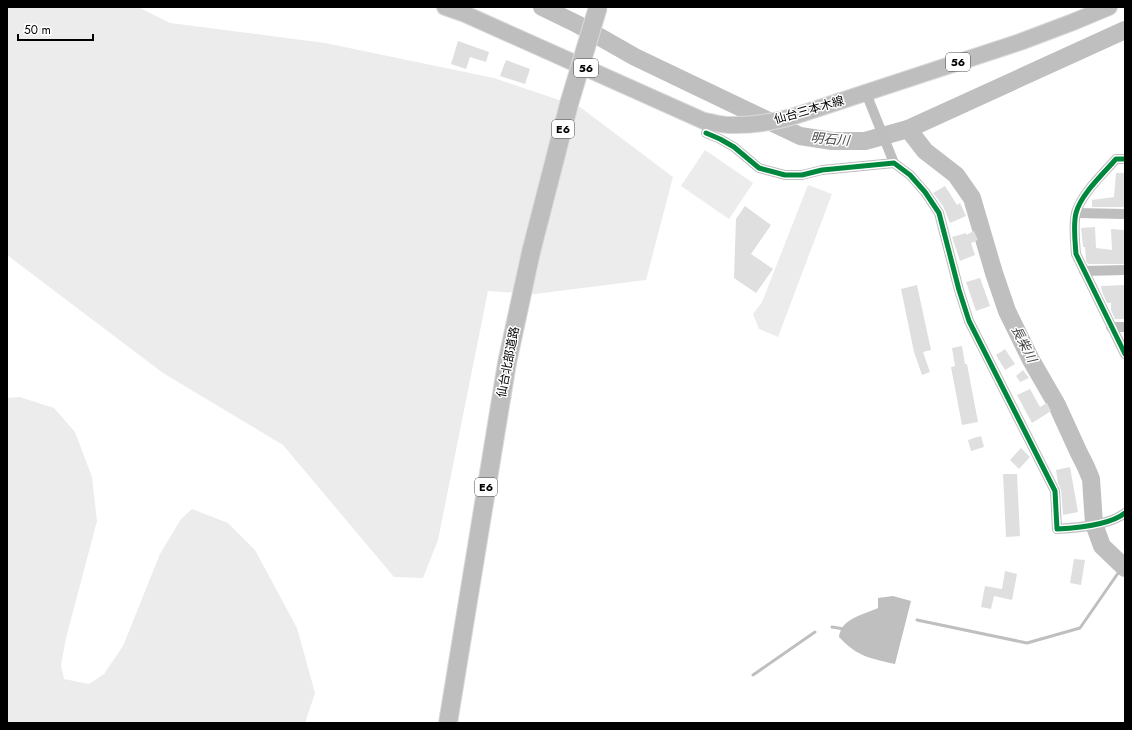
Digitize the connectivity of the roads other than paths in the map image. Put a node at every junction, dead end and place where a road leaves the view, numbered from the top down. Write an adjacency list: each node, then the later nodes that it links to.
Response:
1 (445, 7): 4 (main road, 仙台三本木線 / 56)
2 (598, 7): 16 (highway, 仙台北部道路 / E6, bridge)
3 (1109, 7): 4 (main road, 仙台三本木線 / 56)
4 (866, 93): 7 (street)
5 (706, 133): 7 (street)
6 (1125, 159): 8 (street)
7 (894, 163): 15 (street)
8 (1076, 213): 9 (street); 11 (street)
9 (1125, 214)
10 (1125, 270): 11 (street)
11 (1084, 271): 12 (street)
12 (1111, 327): 13 (street); 14 (street)
13 (1125, 327)
14 (1125, 354)
15 (1124, 514)
16 (447, 723)

